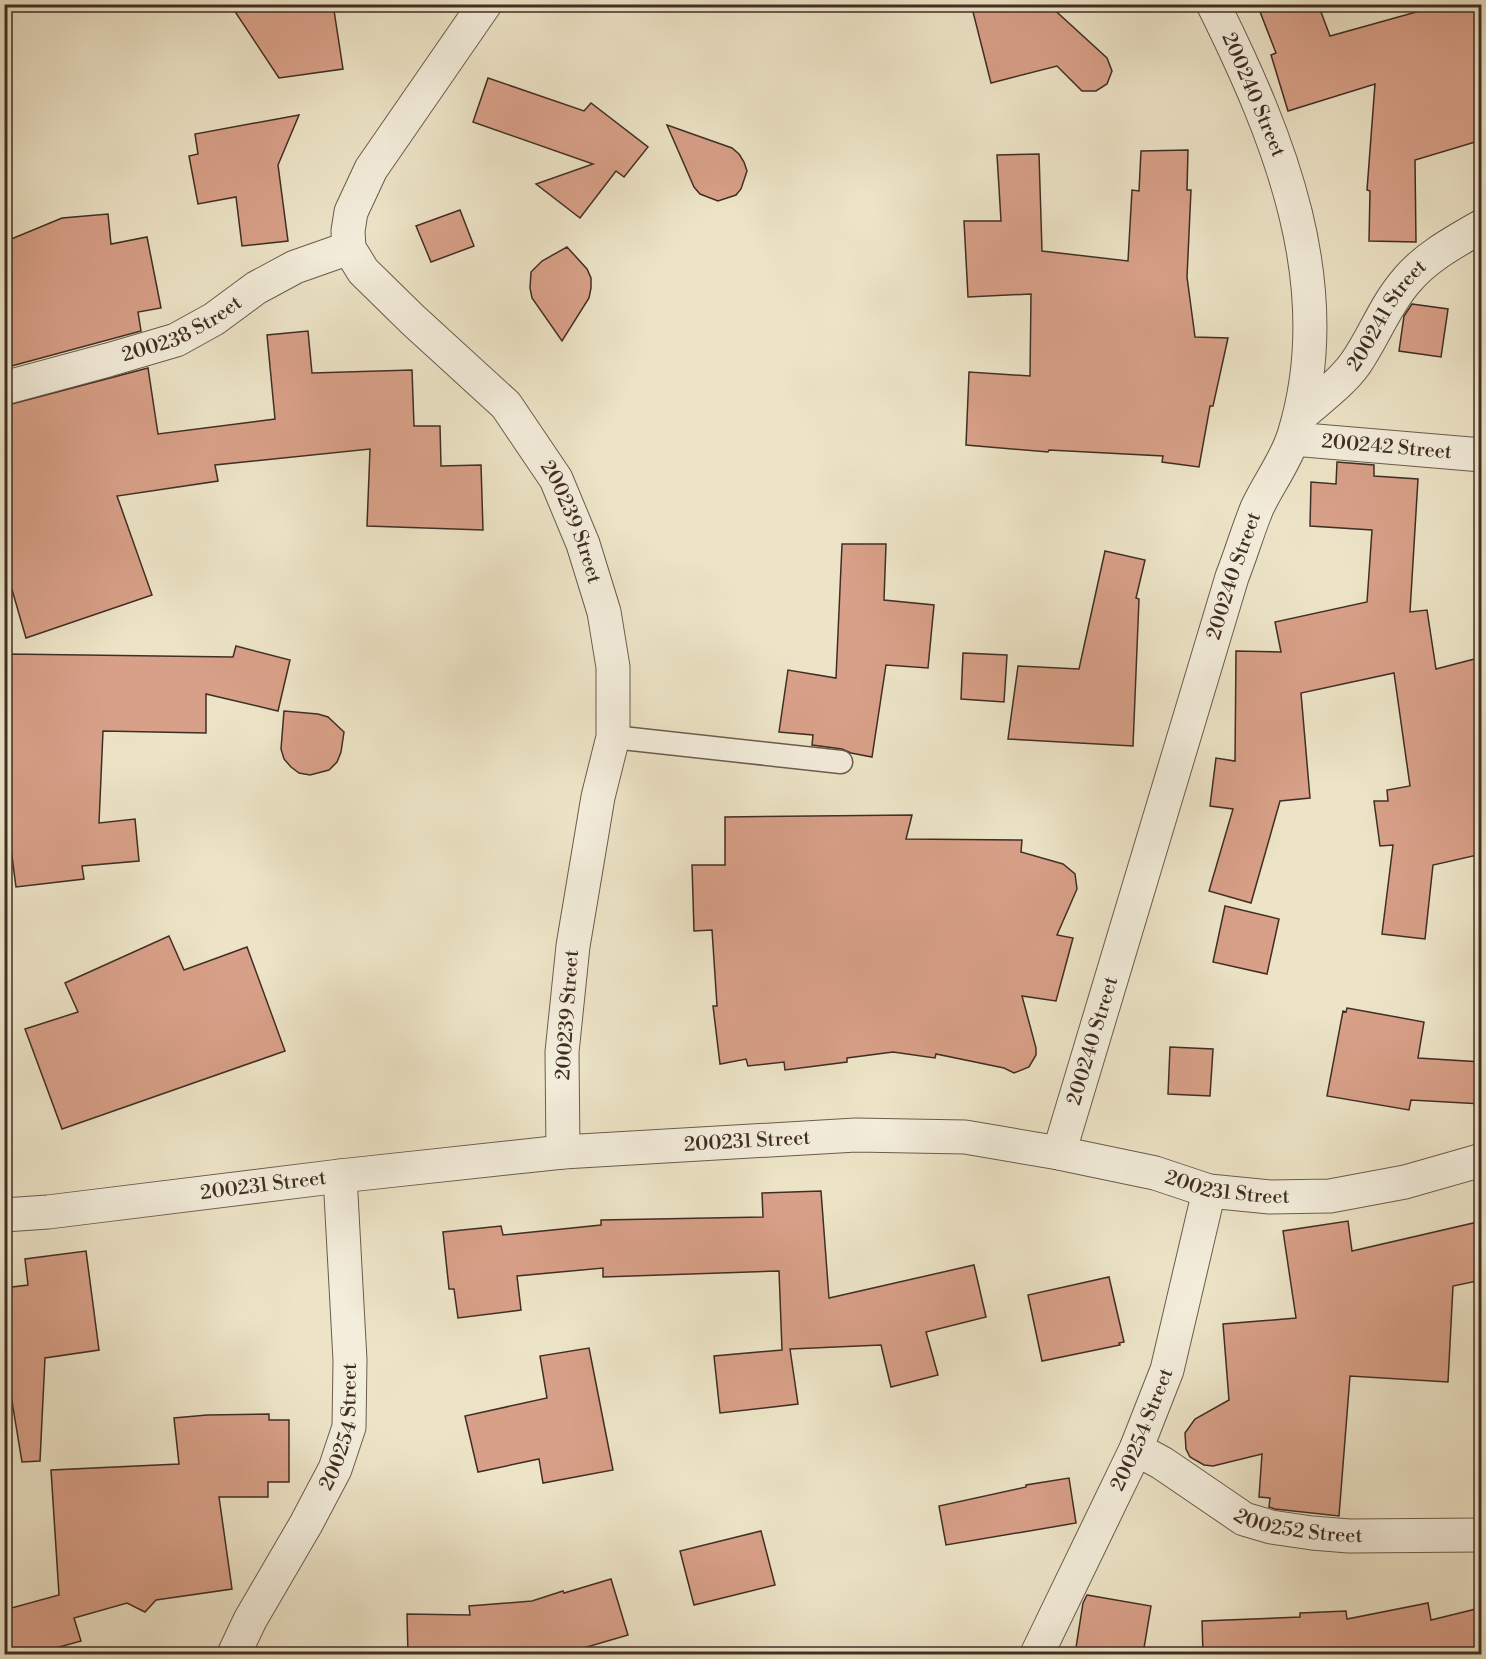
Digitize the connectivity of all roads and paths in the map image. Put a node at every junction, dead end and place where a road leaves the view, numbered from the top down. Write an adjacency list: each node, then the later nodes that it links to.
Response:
1 (485, 4): 4 (street)
2 (1213, 4): 6 (street, 200240 Street)
3 (1482, 226): 6 (street, 200241 Street)
4 (349, 248): 5 (street, 200238 Street); 8 (street, 200239 Street)
5 (4, 387)
6 (1297, 428): 7 (street, 200242 Street); 11 (street, 200240 Street)
7 (1482, 455)
8 (613, 737): 9 (lane); 10 (street, 200239 Street)
9 (841, 762)
10 (563, 1152): 11 (street, 200231 Street); 13 (street, 200231 Street)
11 (1059, 1153): 14 (street, 200231 Street)
12 (1482, 1160): 14 (street, 200231 Street)
13 (339, 1176): 15 (street, 200231 Street); 18 (street, 200254 Street)
14 (1209, 1191): 16 (street, 200254 Street)
15 (4, 1215)
16 (1136, 1449): 17 (street, 200252 Street); 19 (street, 200254 Street)
17 (1482, 1535)
18 (234, 1654)
19 (1037, 1654)

